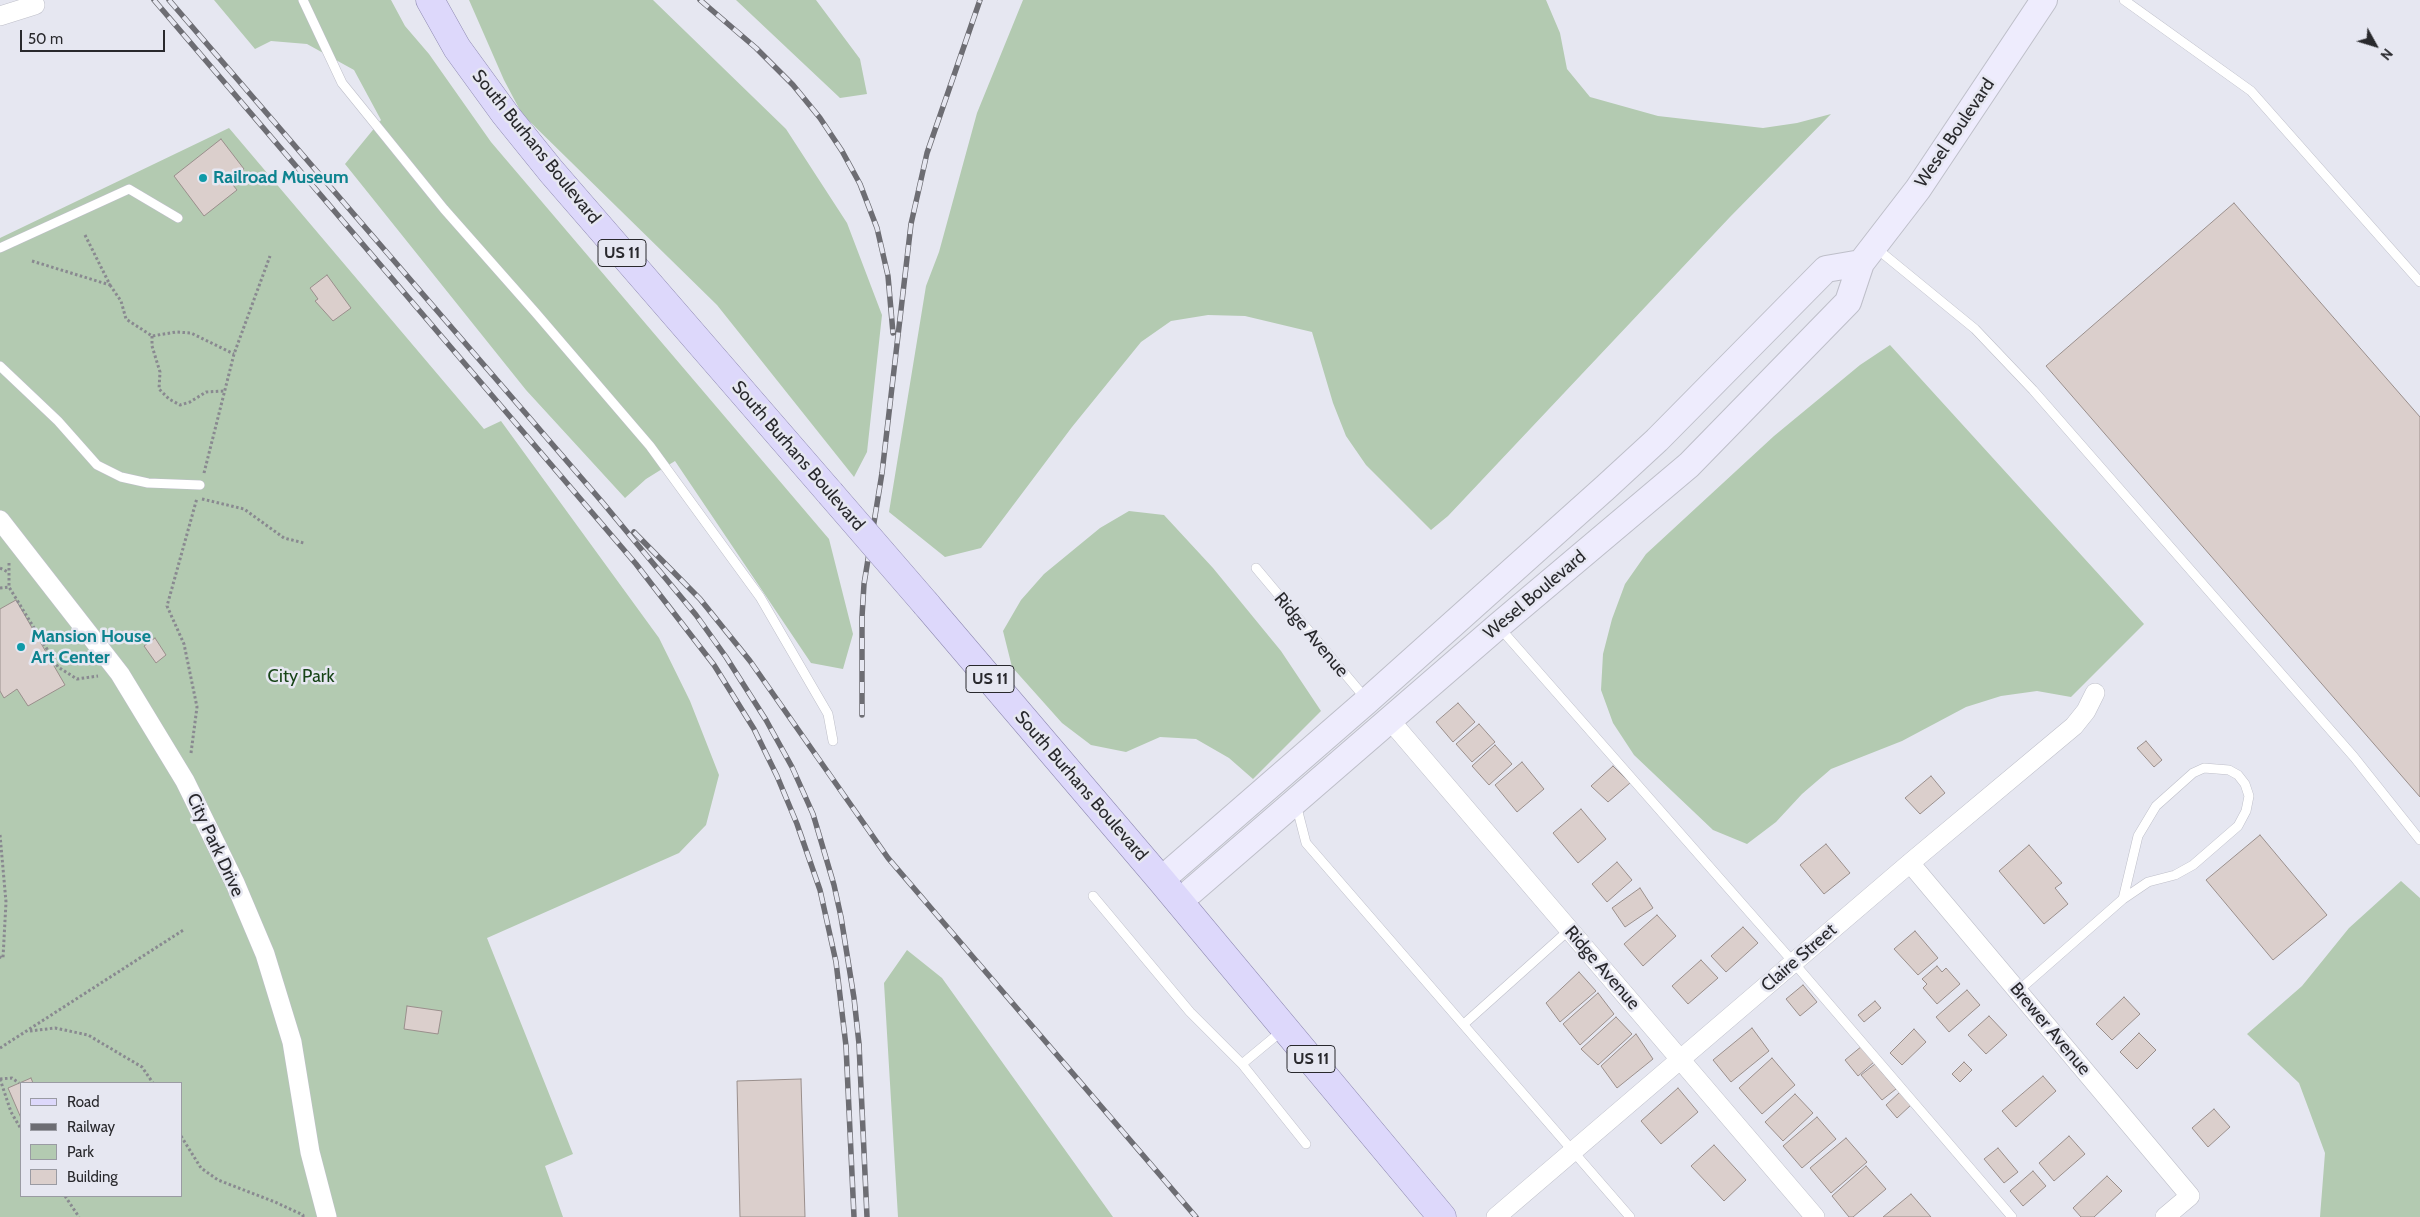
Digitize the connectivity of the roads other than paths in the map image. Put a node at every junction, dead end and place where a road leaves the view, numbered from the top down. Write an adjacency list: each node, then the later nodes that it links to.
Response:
1 (302, 0): 19 (lane)
2 (430, 0): 23 (main road, South Burhans Boulevard / US 11, bridge)
3 (2044, 0): 9 (main road, Wesel Boulevard)
4 (2124, 0): 10 (lane)
5 (35, 4): 6 (street)
6 (0, 16)
7 (178, 218): 8 (lane)
8 (0, 248)
9 (1868, 255): 15 (main road, Wesel Boulevard); 17 (main road, Wesel Boulevard); 21 (lane)
10 (2420, 282)
11 (0, 366): 12 (lane)
12 (200, 485)
13 (0, 520): 36 (street, City Park Drive)
14 (1256, 568): 17 (lane, Ridge Avenue)
15 (1498, 626): 18 (main road, Wesel Boulevard); 28 (lane)
16 (2095, 693): 22 (street, Claire Street)
17 (1368, 701): 23 (main road, Wesel Boulevard)
18 (1389, 719): 20 (main road, Wesel Boulevard); 27 (street, Ridge Avenue)
19 (833, 741)
20 (1295, 800): 26 (main road, Wesel Boulevard); 30 (lane)
21 (2420, 840)
22 (1910, 863): 28 (street, Claire Street); 29 (street, Brewer Avenue)
23 (1161, 880): 26 (main road, South Burhans Boulevard / US 11)
24 (1093, 896): 33 (lane)
25 (2123, 899): 25 (lane); 29 (lane)
26 (1179, 902): 31 (main road, US 11)
27 (1569, 930): 30 (lane); 32 (street, Ridge Avenue)
28 (1794, 963): 32 (street, Claire Street); 41 (lane)
29 (2018, 991): 42 (street, Brewer Avenue)
30 (1464, 1024): 35 (lane)
31 (1285, 1028): 33 (lane); 37 (main road, US 11)
32 (1680, 1060): 35 (street, Claire Street); 40 (street, Ridge Avenue)
33 (1242, 1064): 34 (lane)
34 (1306, 1144)
35 (1574, 1150): 38 (street, Claire Street); 39 (lane)
36 (327, 1217)
37 (1442, 1217)
38 (1496, 1217)
39 (1630, 1217)
40 (1816, 1217)
41 (2012, 1217)
42 (2165, 1217)

